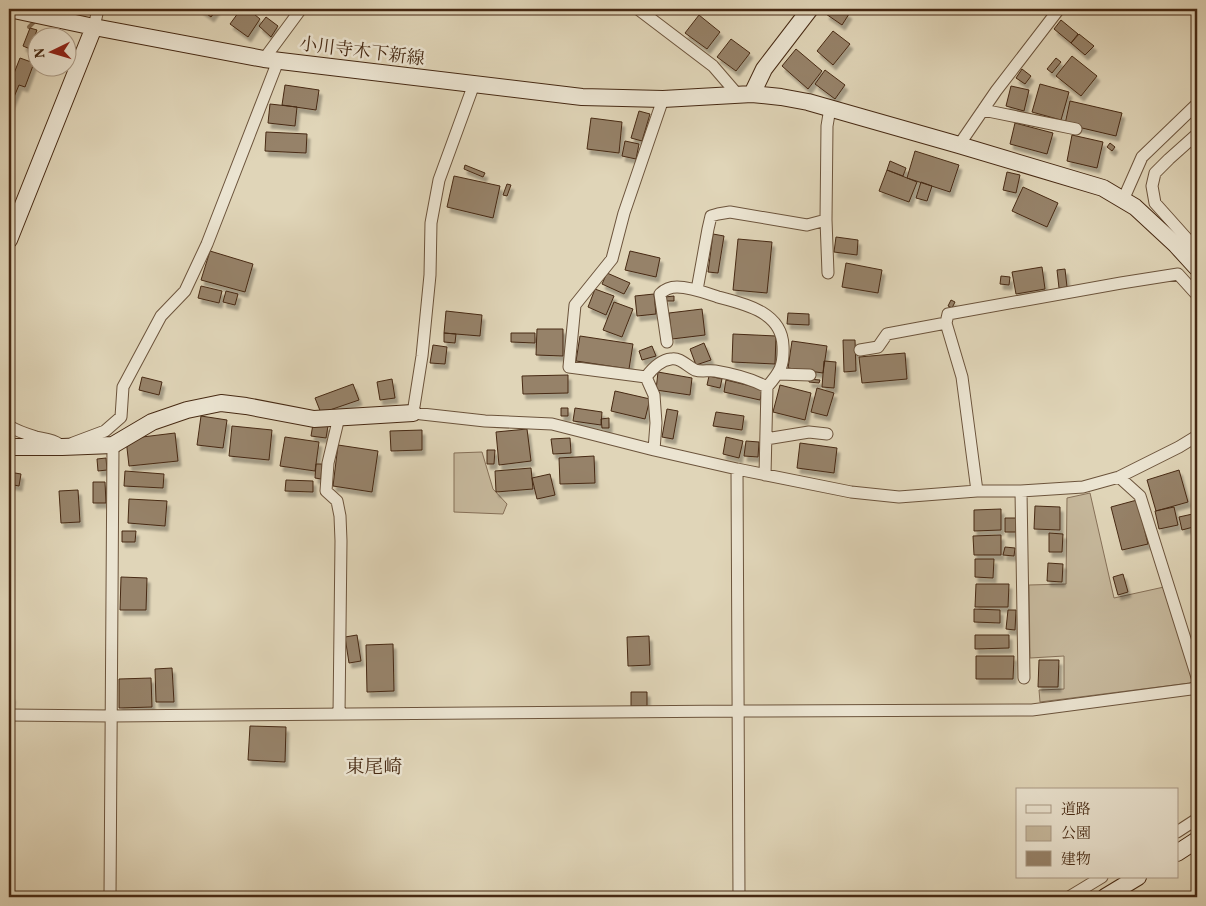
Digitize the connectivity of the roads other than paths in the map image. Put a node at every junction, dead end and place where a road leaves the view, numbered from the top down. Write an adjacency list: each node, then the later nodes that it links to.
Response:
1 (9, 9): 7 (street, 小川寺木下新線)
2 (98, 9): 7 (street)
3 (301, 9): 8 (street)
4 (638, 9): 10 (street)
5 (810, 9): 10 (street)
6 (1059, 9): 14 (street)
7 (94, 27): 8 (street, 小川寺木下新線); 20 (street)
8 (271, 60): 9 (street, 小川寺木下新線); 41 (street)
9 (474, 84): 11 (street, 小川寺木下新線); 33 (street)
10 (745, 94): 11 (street, 小川寺木下新線); 13 (street, 小川寺木下新線)
11 (663, 99): 31 (street)
12 (1197, 104): 18 (street)
13 (830, 108): 17 (street, 小川寺木下新線); 19 (street)
14 (983, 110): 15 (street); 17 (street)
15 (1076, 129)
16 (1197, 134): 21 (street)
17 (959, 145): 18 (street, 小川寺木下新線)
18 (1123, 200): 22 (street, 小川寺木下新線)
19 (826, 220): 23 (street); 24 (street)
20 (9, 240)
21 (1197, 250)
22 (1197, 268)
23 (828, 273)
24 (697, 290): 27 (street); 29 (street)
25 (1197, 295): 26 (street)
26 (946, 323): 28 (street); 47 (street)
27 (667, 342)
28 (860, 350)
29 (779, 374): 30 (street); 32 (street)
30 (810, 375)
31 (646, 376): 32 (street); 42 (street)
32 (767, 386): 38 (street)
33 (412, 413): 34 (street); 42 (street)
34 (339, 418): 39 (street); 52 (street)
35 (9, 426): 41 (street)
36 (827, 434): 38 (street)
37 (1197, 436): 45 (street)
38 (766, 439): 44 (street)
39 (113, 445): 41 (street); 54 (street)
40 (9, 447): 41 (street)
41 (62, 447)
42 (654, 450): 43 (street)
43 (737, 469): 44 (street); 51 (street)
44 (765, 475): 47 (street)
45 (1119, 477): 46 (street); 48 (street)
46 (1021, 490): 47 (street); 49 (street)
47 (977, 491)
48 (1197, 677)
49 (1024, 678)
50 (1197, 687): 51 (street)
51 (739, 711): 52 (street); 62 (street)
52 (339, 714): 54 (street)
53 (9, 715): 54 (street)
54 (111, 716): 61 (street)
55 (1197, 820): 56 (street)
56 (1178, 831)
57 (1197, 840): 58 (street)
58 (1178, 852)
59 (1100, 878): 63 (street)
60 (1136, 878): 64 (street)
61 (110, 897)
62 (739, 897)
63 (1069, 897)
64 (1105, 897)

